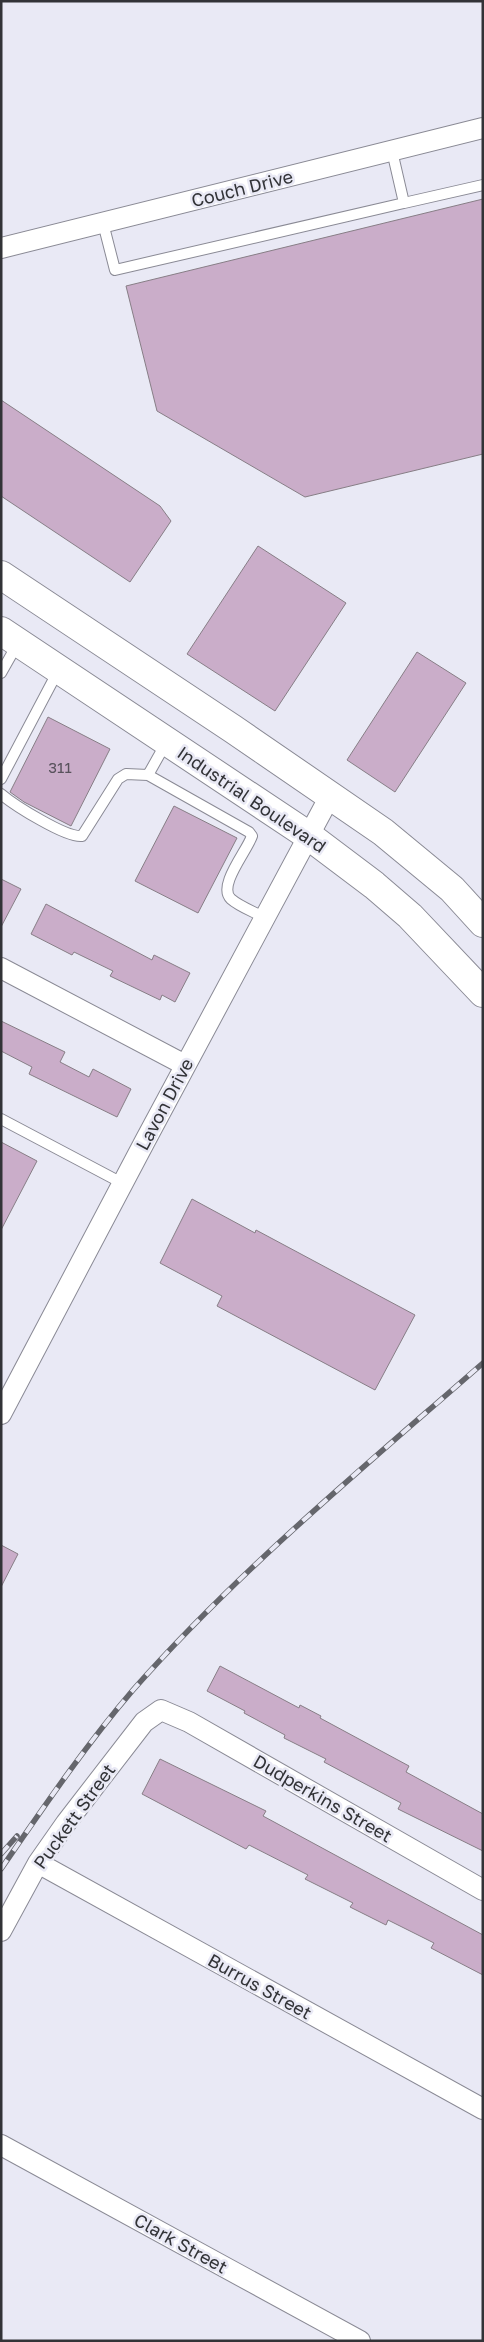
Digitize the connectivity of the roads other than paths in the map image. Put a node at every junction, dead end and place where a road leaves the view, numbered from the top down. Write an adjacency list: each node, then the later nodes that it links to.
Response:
1 (483, 128): 2 (street, Couch Drive)
2 (392, 151): 4 (lane); 5 (street, Couch Drive)
3 (483, 184): 4 (lane)
4 (404, 203): 5 (lane)
5 (103, 223): 6 (street, Couch Drive)
6 (1, 248)
7 (1, 575): 15 (main road)
8 (10, 636): 9 (main road, Industrial Boulevard); 10 (lane)
9 (59, 669): 11 (main road, Industrial Boulevard); 13 (lane)
10 (1, 674)
11 (167, 741): 12 (lane); 16 (main road, Industrial Boulevard)
12 (148, 774): 14 (lane); 17 (lane)
13 (1, 779)
14 (1, 794)
15 (330, 796): 16 (street, Lavon Drive); 18 (main road)
16 (309, 836): 17 (street, Lavon Drive); 20 (main road, Industrial Boulevard)
17 (265, 918): 21 (street, Lavon Drive)
18 (483, 923)
19 (1, 968): 21 (street)
20 (483, 993)
21 (185, 1065): 23 (street, Lavon Drive)
22 (1, 1119): 23 (lane)
23 (122, 1183): 24 (street, Lavon Drive)
24 (1, 1414)
25 (161, 1710): 26 (street, Puckett Street); 27 (street, Dudperkins Street)
26 (38, 1864): 28 (street, Puckett Street); 29 (street, Burrus Street)
27 (483, 1890)
28 (1, 1931)
29 (483, 2109)
30 (1, 2145): 31 (street, Clark Street)
31 (360, 2341)

